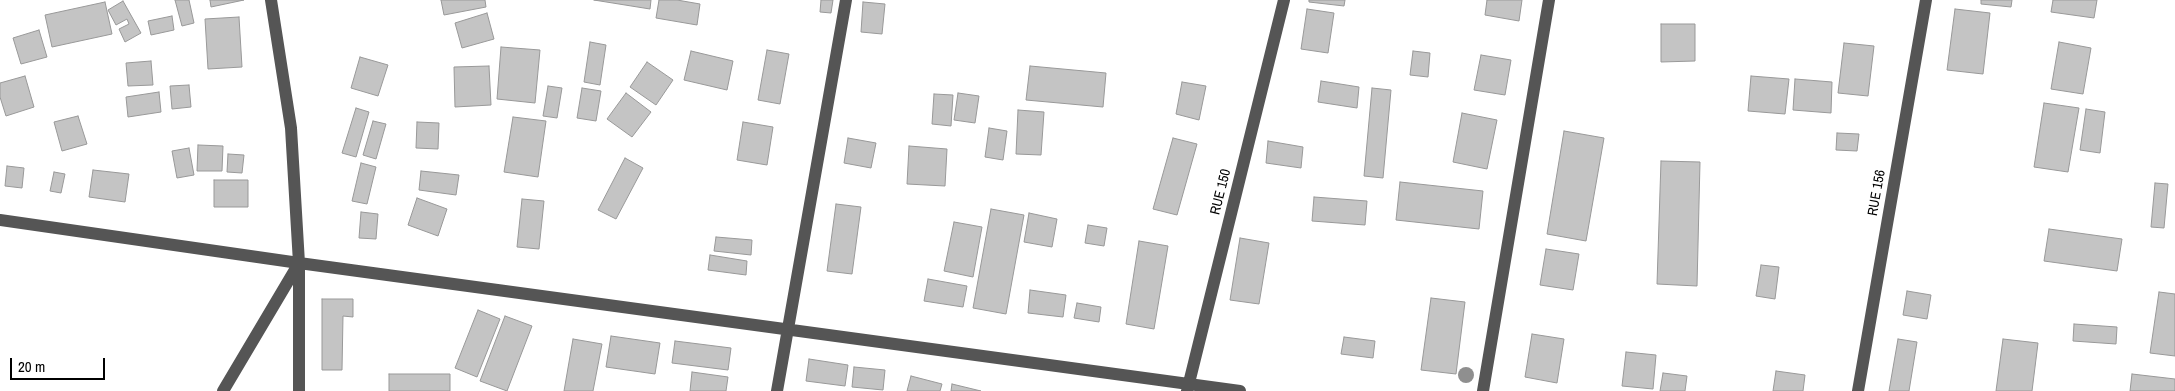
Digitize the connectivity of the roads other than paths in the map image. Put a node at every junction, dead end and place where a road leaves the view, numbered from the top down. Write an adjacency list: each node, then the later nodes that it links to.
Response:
1 (271, 0): 7 (street)
2 (846, 0): 8 (street)
3 (1284, 0): 9 (street, RUE 150)
4 (1549, 0): 14 (street)
5 (1926, 0): 15 (street, RUE 156)
6 (0, 220): 7 (street)
7 (299, 263): 8 (street); 10 (street); 11 (street)
8 (788, 330): 9 (street); 12 (street)
9 (1188, 388): 13 (street)
10 (223, 391)
11 (299, 391)
12 (777, 391)
13 (1240, 391)
14 (1483, 391)
15 (1858, 391)

